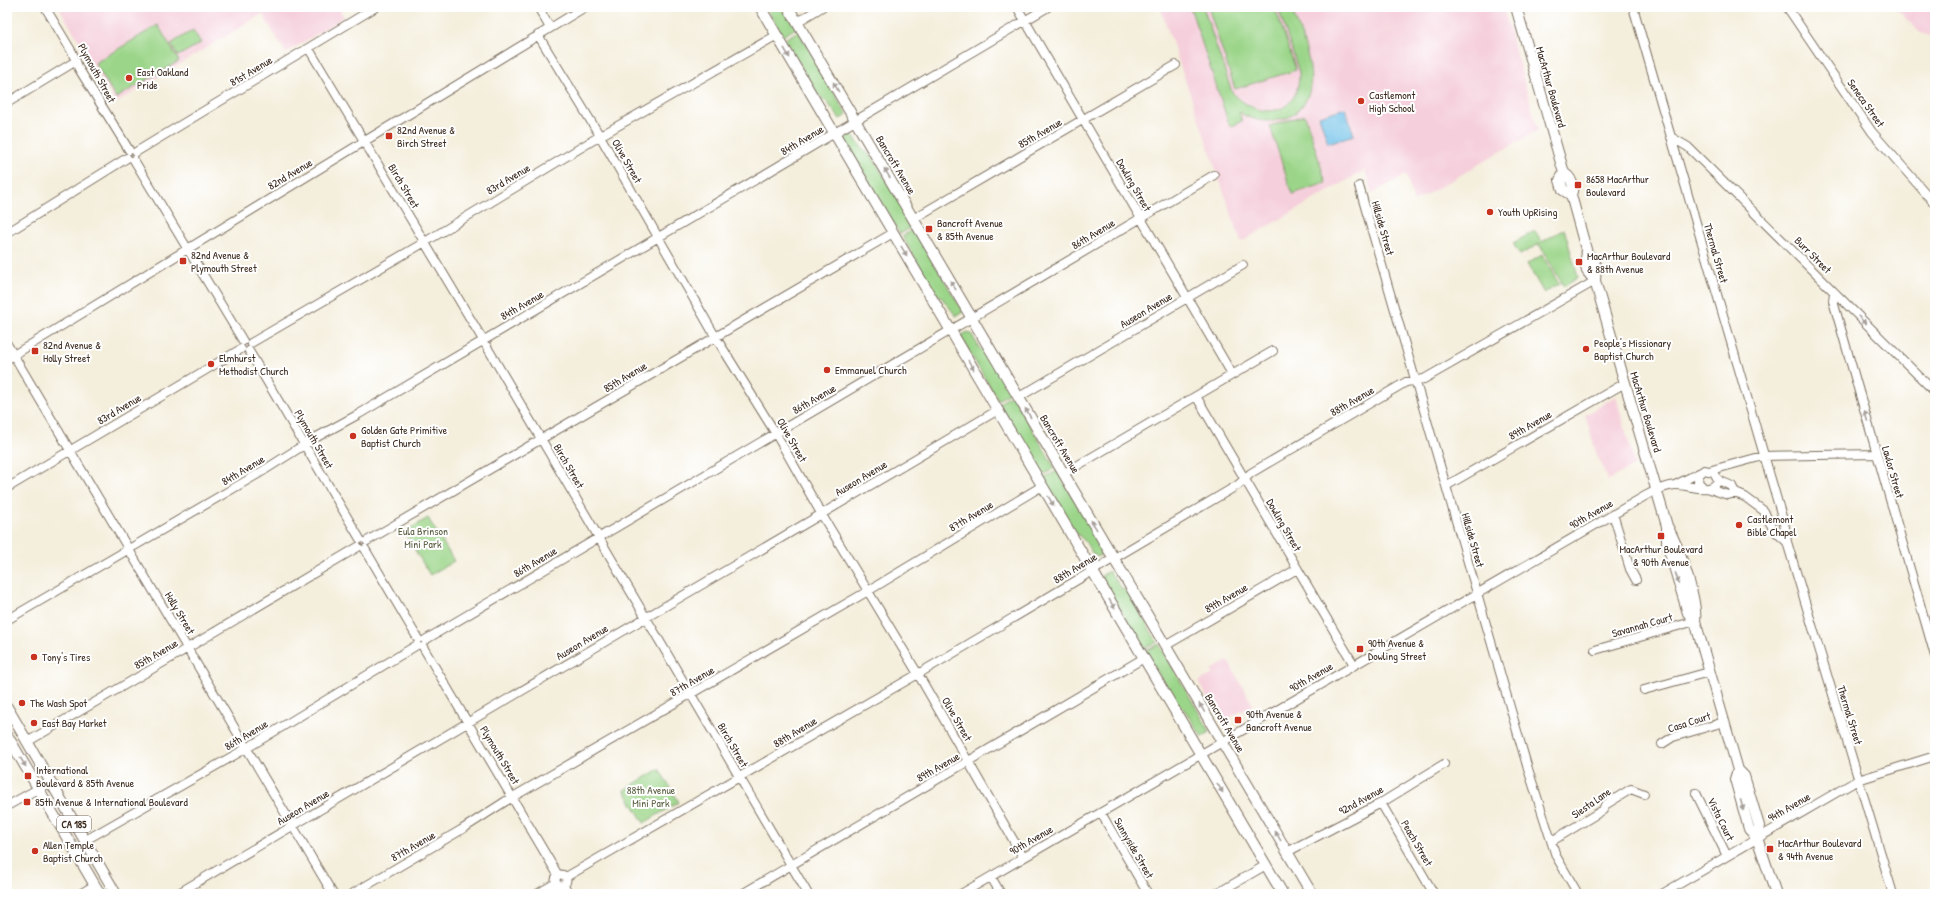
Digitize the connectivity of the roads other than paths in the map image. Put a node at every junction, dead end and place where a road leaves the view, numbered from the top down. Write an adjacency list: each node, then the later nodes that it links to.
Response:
1 (45, 7): 19 (street, Plymouth Street)
2 (376, 7): 18 (street, 81st Avenue)
3 (538, 7): 15 (street)
4 (585, 7): 15 (street, 82nd Avenue)
5 (760, 7): 17 (main road)
6 (788, 7): 14 (main road, Bancroft Avenue)
7 (822, 7): 14 (street)
8 (1017, 7): 13 (street, Dowling Street)
9 (1048, 7): 13 (street, 84th Avenue)
10 (1516, 7): 40 (main road, MacArthur Boulevard)
11 (1633, 7): 26 (street, Thermal Street)
12 (1787, 7): 31 (street, Seneca Street)
13 (1025, 21): 22 (street, Dowling Street); 23 (street, 84th Avenue)
14 (797, 22): 23 (main road, Bancroft Avenue, one-way to 14)
15 (550, 28): 16 (street, 82nd Avenue)
16 (538, 35): 25 (street, Olive Street); 27 (street, 82nd Avenue)
17 (777, 35): 24 (main road, one-way to 24); 25 (street, 83rd Avenue)
18 (309, 49): 27 (street, Birch Street); 28 (street, 81st Avenue)
19 (76, 61): 21 (street); 28 (street, Plymouth Street)
20 (1176, 64): 22 (street, 85th Avenue)
21 (7, 103)
22 (1084, 120): 32 (street, Dowling Street); 33 (street, 85th Avenue)
23 (856, 121): 24 (street, 84th Avenue); 33 (main road, Bancroft Avenue, one-way to 23)
24 (835, 133): 35 (main road); 36 (street, 84th Avenue)
25 (600, 136): 36 (street, Olive Street); 37 (street, 83rd Avenue)
26 (1671, 137): 41 (street, Burr Street); 63 (street, Thermal Street)
27 (364, 142): 37 (street, Birch Street); 38 (street, 82nd Avenue)
28 (132, 155): 34 (street, 81st Avenue); 38 (street, Plymouth Street)
29 (1214, 175): 32 (street, 86th Avenue)
30 (1360, 186): 52 (street, Hillside Street)
31 (1935, 204)
32 (1141, 218): 42 (street, Dowling Street); 43 (street, 86th Avenue)
33 (913, 219): 43 (main road, Bancroft Avenue, one-way to 33)
34 (7, 233)
35 (893, 233): 44 (main road, one-way to 44); 45 (street, 85th Avenue)
36 (659, 237): 45 (street, Olive Street); 46 (street, 84th Avenue)
37 (425, 242): 46 (street, Birch Street); 48 (street, 83rd Avenue)
38 (188, 249): 48 (street, Plymouth Street); 50 (street, 82nd Avenue)
39 (1243, 265): 42 (street, Auseon Avenue)
40 (1595, 281): 52 (street, 88th Avenue); 53 (main road, MacArthur Boulevard)
41 (1834, 292): 54 (street, Burr Street, one-way to 54); 62 (street, Lawlor Street, one-way to 41)
42 (1188, 297): 51 (street, Dowling Street); 56 (street, Auseon Avenue)
43 (972, 319): 44 (street, 86th Avenue); 56 (main road, Bancroft Avenue)
44 (952, 331): 57 (main road, one-way to 57); 58 (street, 86th Avenue)
45 (716, 336): 58 (street, Olive Street); 59 (street, 85th Avenue)
46 (483, 340): 59 (street, Birch Street); 60 (street, 84th Avenue)
47 (7, 344): 50 (street, Holly Street)
48 (246, 346): 60 (street, Plymouth Street); 61 (street, 83rd Avenue)
49 (1273, 351): 51 (street)
50 (10, 357): 61 (street, Holly Street)
51 (1232, 374): 55 (street)
52 (1416, 380): 67 (street, 88th Avenue); 71 (street, Hillside Street)
53 (1625, 383): 71 (street, 89th Avenue); 74 (main road, MacArthur Boulevard)
54 (1935, 392)
55 (1196, 396): 66 (street); 67 (street, Dowling Street)
56 (1018, 398): 66 (main road, Bancroft Avenue, one-way to 56)
57 (998, 410): 70 (main road); 79 (street, Auseon Avenue)
58 (776, 434): 79 (street, Olive Street); 80 (street, 86th Avenue)
59 (541, 440): 80 (street, Birch Street); 82 (street, 85th Avenue)
60 (304, 445): 82 (street, Plymouth Street); 83 (street, 84th Avenue)
61 (71, 450): 72 (street, 83rd Avenue); 83 (street, Holly Street)
62 (1876, 454): 63 (street, 90th Avenue); 97 (street, Lawlor Street)
63 (1763, 456): 64 (street, 90th Avenue); 76 (street, Thermal Street)
64 (1712, 470): 65 (street, 90th Avenue); 68 (street)
65 (1701, 472): 69 (street, 90th Avenue); 73 (street)
66 (1064, 474): 84 (main road, Bancroft Avenue, one-way to 66)
67 (1245, 479): 84 (street, 88th Avenue); 85 (street, Dowling Street)
68 (1718, 480): 73 (street); 75 (street)
69 (1675, 485): 73 (street, 90th Avenue); 74 (street, 90th Avenue)
70 (1042, 486): 86 (main road, one-way to 86); 88 (street, 87th Avenue)
71 (1446, 486): 89 (street, Hillside Street)
72 (7, 488)
73 (1706, 488): 75 (street, 90th Avenue)
74 (1657, 490): 78 (street, 90th Avenue); 92 (main road, MacArthur Boulevard)
75 (1735, 493): 77 (street)
76 (1777, 504): 77 (street); 81 (street, Thermal Street)
77 (1764, 511): 81 (street, Thermal Street)
78 (1613, 514): 87 (street); 89 (street, 90th Avenue)
79 (822, 515): 88 (street, Olive Street); 90 (street, Auseon Avenue)
80 (598, 538): 90 (street, Birch Street); 93 (street, 86th Avenue)
81 (1787, 542): 117 (street, Thermal Street)
82 (363, 544): 93 (street, Plymouth Street); 95 (street, 85th Avenue)
83 (130, 550): 91 (street, 84th Avenue); 95 (street, Holly Street)
84 (1113, 558): 86 (street, 88th Avenue); 94 (main road, Bancroft Avenue)
85 (1297, 569): 94 (street, 89th Avenue); 99 (street, Dowling Street)
86 (1092, 570): 98 (main road, one-way to 98); 101 (street, 88th Avenue)
87 (1636, 580)
88 (868, 591): 101 (street, Olive Street); 103 (street, 87th Avenue)
89 (1477, 593): 99 (street, 90th Avenue); 129 (street, Hillside Street)
90 (646, 617): 103 (street, Birch Street); 105 (street, Auseon Avenue)
91 (7, 620)
92 (1695, 621): 96 (street, Savannah Court); 100 (main road, MacArthur Boulevard)
93 (421, 643): 105 (street, Plymouth Street); 111 (street, 86th Avenue)
94 (1166, 646): 109 (main road, Bancroft Avenue, one-way to 94)
95 (188, 648): 108 (street, 85th Avenue); 111 (street, Holly Street)
96 (1595, 650)
97 (1935, 656)
98 (1144, 658): 112 (main road); 114 (street, 89th Avenue)
99 (1354, 665): 109 (street, 90th Avenue)
100 (1709, 672): 102 (street); 106 (main road, MacArthur Boulevard)
101 (918, 674): 114 (street, Olive Street); 116 (street, 88th Avenue)
102 (1644, 690)
103 (692, 694): 116 (street, Birch Street); 122 (street, 87th Avenue)
104 (7, 707): 108 (main road, CA 185)
105 (467, 722): 122 (street, Plymouth Street); 126 (street, Auseon Avenue)
106 (1724, 722): 110 (street, Casa Court); 127 (main road, MacArthur Boulevard)
107 (7, 735): 119 (main road, CA 185, one-way to 119)
108 (27, 742): 118 (main road, CA 185)
109 (1222, 742): 112 (street, 90th Avenue); 130 (main road, Bancroft Avenue, one-way to 109)
110 (1662, 744)
111 (247, 748): 126 (street, Holly Street); 128 (street, 86th Avenue)
112 (1201, 754): 125 (street, 90th Avenue); 134 (main road, one-way to 134)
113 (1935, 756): 117 (street, 94th Avenue)
114 (969, 762): 132 (street, Olive Street); 133 (street, 89th Avenue)
115 (1444, 764): 123 (street, 92nd Avenue)
116 (740, 778): 133 (street, Birch Street); 136 (street, 88th Avenue)
117 (1858, 780): 127 (street, 94th Avenue); 157 (street, Thermal Street)
118 (50, 782): 119 (street); 128 (main road, CA 185)
119 (38, 788): 124 (street); 137 (main road, CA 185)
120 (1696, 792): 131 (street, Vista Court)
121 (1644, 794): 129 (street, Siesta Lane)
122 (512, 798): 136 (street, Plymouth Street); 142 (street, 87th Avenue)
123 (1381, 803): 130 (street, 92nd Avenue); 153 (street, Peach Street)
124 (7, 806)
125 (1101, 813): 132 (street, 90th Avenue); 149 (street, Sunnyside Street)
126 (292, 827): 140 (street, Auseon Avenue); 141 (street, Holly Street)
127 (1758, 838): 131 (street, 94th Avenue); 156 (main road, MacArthur Boulevard)
128 (84, 841): 139 (main road, CA 185)
129 (1552, 841): 154 (street, Hillside Street)
130 (1287, 852): 152 (main road, Bancroft Avenue)
131 (1727, 856): 155 (street, 94th Avenue)
132 (1023, 858): 135 (street, 90th Avenue)
133 (792, 865): 145 (street, 89th Avenue); 146 (street, Birch Street)
134 (1266, 865): 150 (street); 151 (main road)
135 (991, 877): 147 (street, 90th Avenue); 148 (street)
136 (561, 880): 143 (street, 88th Avenue); 144 (street, Plymouth Street)
137 (98, 890): 138 (street)
138 (80, 894)
139 (116, 894)
140 (177, 894)
141 (333, 894)
142 (352, 894)
143 (537, 894)
144 (569, 894)
145 (742, 894)
146 (808, 894)
147 (961, 894)
148 (1001, 894)
149 (1148, 894)
150 (1216, 894)
151 (1283, 894)
152 (1312, 894)
153 (1434, 894)
154 (1578, 894)
155 (1662, 894)
156 (1776, 894)
157 (1893, 894)

